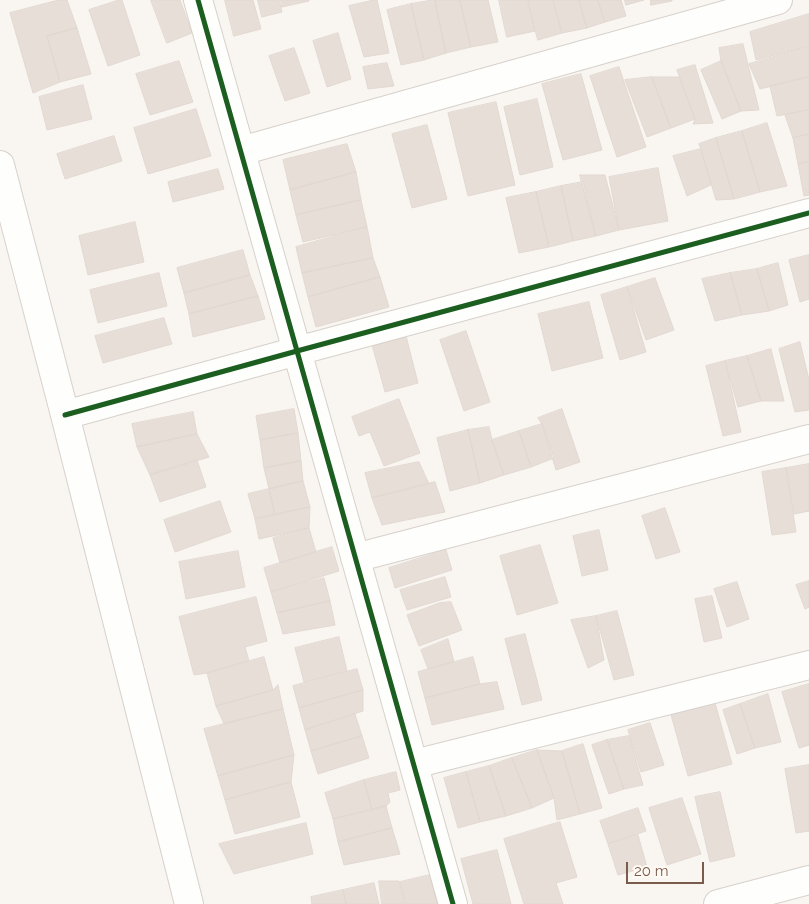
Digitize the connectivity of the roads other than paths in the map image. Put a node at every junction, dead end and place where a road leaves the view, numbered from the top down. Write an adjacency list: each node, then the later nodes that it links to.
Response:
1 (198, 0): 3 (street)
2 (778, 0): 3 (street)
3 (241, 150): 6 (street)
4 (0, 165): 7 (street)
5 (809, 213): 6 (street)
6 (297, 351): 7 (street); 9 (street)
7 (65, 416): 13 (street)
8 (809, 438): 9 (street)
9 (355, 558): 11 (street)
10 (809, 665): 11 (street)
11 (414, 764): 14 (street)
12 (809, 880): 15 (street)
13 (188, 904)
14 (453, 904)
15 (718, 904)

